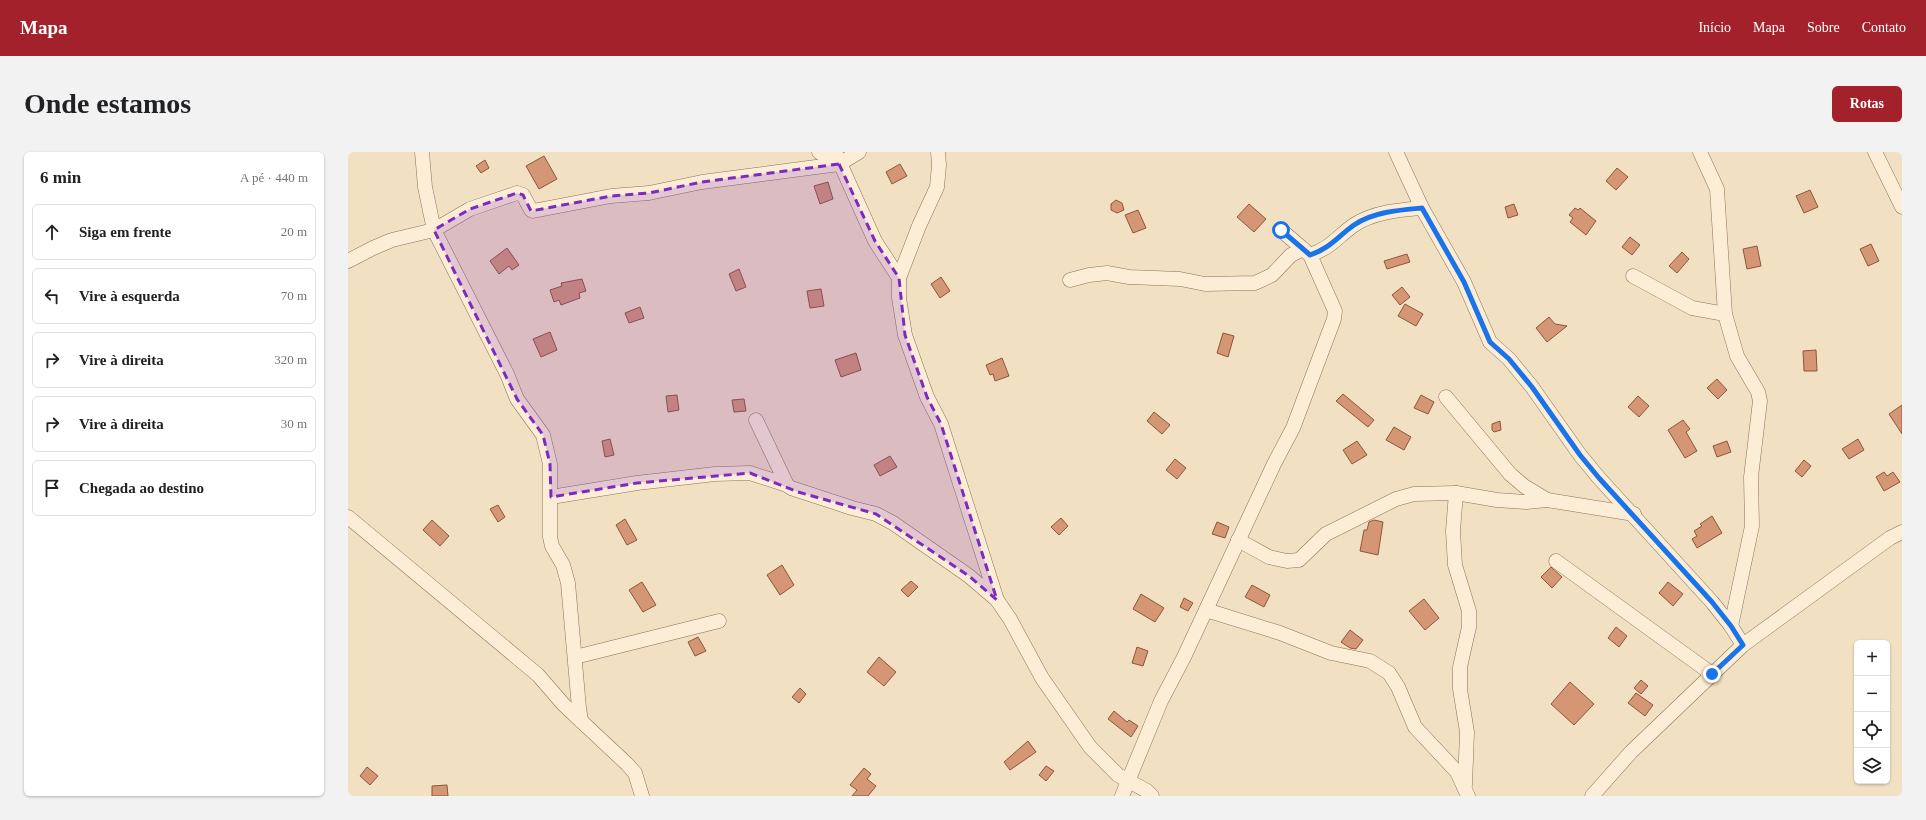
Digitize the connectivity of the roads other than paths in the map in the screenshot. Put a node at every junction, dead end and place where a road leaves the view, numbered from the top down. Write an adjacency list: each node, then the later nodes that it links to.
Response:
1 (422, 152): 11 (street)
2 (819, 152): 8 (street)
3 (859, 152): 8 (street)
4 (938, 152): 16 (street)
5 (1396, 152): 10 (street)
6 (1700, 152): 18 (street)
7 (1875, 152): 9 (street)
8 (837, 158): 11 (street); 16 (street)
9 (1902, 207)
10 (1422, 208): 13 (street); 25 (street)
11 (434, 230): 14 (street); 23 (street)
12 (1281, 230): 13 (street)
13 (1307, 252): 17 (street); 28 (street)
14 (348, 261)
15 (1633, 276): 18 (street)
16 (899, 278): 30 (street)
17 (1070, 280)
18 (1724, 314): 33 (street)
19 (1446, 397): 24 (street)
20 (756, 420): 21 (street)
21 (787, 485): 23 (street); 30 (street)
22 (1456, 493): 24 (street); 28 (street); 39 (street)
23 (551, 497): 35 (street)
24 (1547, 500): 25 (street)
25 (1634, 514): 33 (street)
26 (348, 517): 37 (street)
27 (1902, 532): 34 (street)
28 (1238, 540): 31 (street)
29 (1556, 561): 36 (street)
30 (997, 600): 38 (street)
31 (1206, 610): 38 (street); 39 (street)
32 (719, 621): 35 (street)
33 (1731, 626): 34 (street)
34 (1743, 645): 36 (street)
35 (575, 657): 37 (street)
36 (1712, 674): 43 (street)
37 (582, 721): 40 (street)
38 (1129, 781): 41 (street); 42 (street)
39 (1466, 791)
40 (642, 796)
41 (1122, 796)
42 (1152, 796)
43 (1592, 796)

